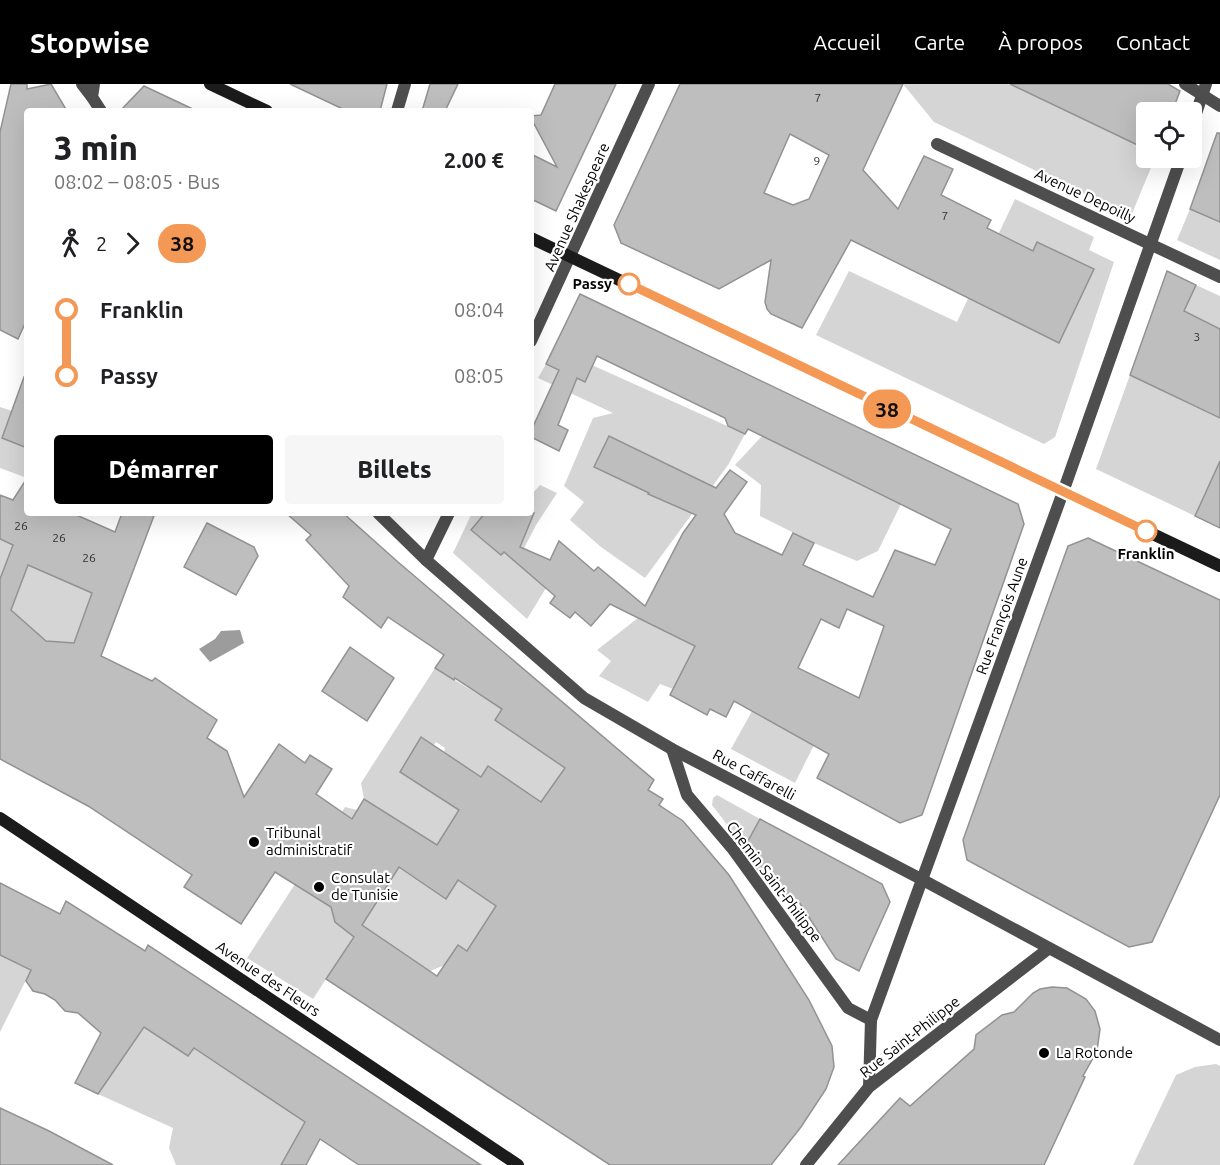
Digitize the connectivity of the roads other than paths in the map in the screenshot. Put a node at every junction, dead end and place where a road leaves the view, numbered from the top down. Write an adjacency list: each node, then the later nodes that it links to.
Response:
1 (81, 84): 6 (street)
2 (210, 84): 10 (street)
3 (405, 84): 11 (street)
4 (649, 84): 16 (street, Avenue Shakespeare)
5 (1185, 84): 7 (street)
6 (93, 90): 9 (street)
7 (1204, 90): 8 (street)
8 (1220, 106)
9 (100, 108)
10 (261, 108)
11 (398, 108)
12 (937, 144): 15 (street, Avenue Depoilly)
13 (1178, 168): 15 (street, Rue François Aune)
14 (534, 239): 16 (street)
15 (1152, 244): 17 (street, Avenue Depoilly); 19 (street, Rue François Aune)
16 (571, 257): 18 (street, Avenue Shakespeare); 19 (street)
17 (1220, 277)
18 (534, 335)
19 (1063, 492): 23 (street); 26 (street, Rue François Aune)
20 (381, 516): 22 (street, Rue Caffarelli)
21 (448, 516): 22 (street)
22 (426, 560): 24 (street, Rue Caffarelli)
23 (1220, 566)
24 (672, 748): 26 (street, Rue Caffarelli); 28 (street, Chemin Saint-Philippe)
25 (0, 818): 31 (street, Avenue des Fleurs)
26 (921, 879): 27 (street, Rue Caffarelli); 28 (street, Rue François Aune)
27 (1048, 949): 29 (street, Rue Caffarelli); 30 (street, Rue Saint-Philippe)
28 (871, 1020): 30 (street, Rue François Aune)
29 (1220, 1040)
30 (869, 1087): 32 (street, Rue Saint-Philippe)
31 (518, 1165)
32 (806, 1165)

